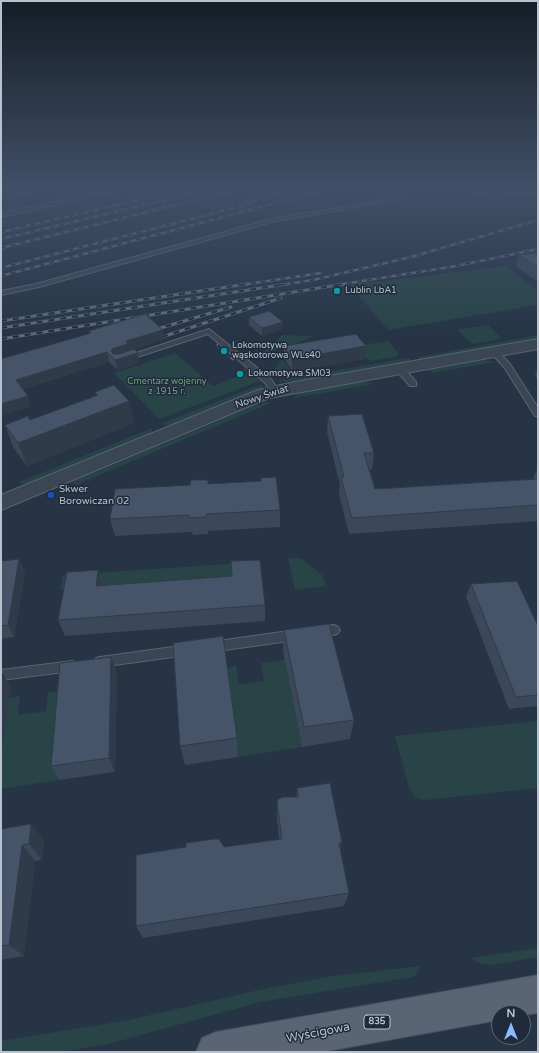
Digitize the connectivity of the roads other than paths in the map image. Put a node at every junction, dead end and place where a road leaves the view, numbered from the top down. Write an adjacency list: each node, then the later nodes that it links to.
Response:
1 (206, 239): 2 (lane)
2 (1, 293)
3 (538, 344): 4 (street, Nowy Świat)
4 (494, 352): 6 (street, Nowy Świat); 9 (lane)
5 (118, 360): 8 (lane)
6 (400, 369): 7 (lane); 8 (street, Nowy Świat)
7 (413, 384)
8 (276, 391): 10 (street, Nowy Świat)
9 (538, 414)
10 (1, 502)
11 (334, 630): 12 (lane)
12 (1, 675)
13 (538, 994): 14 (main road, Wyścigowa / 835)
14 (216, 1052)

